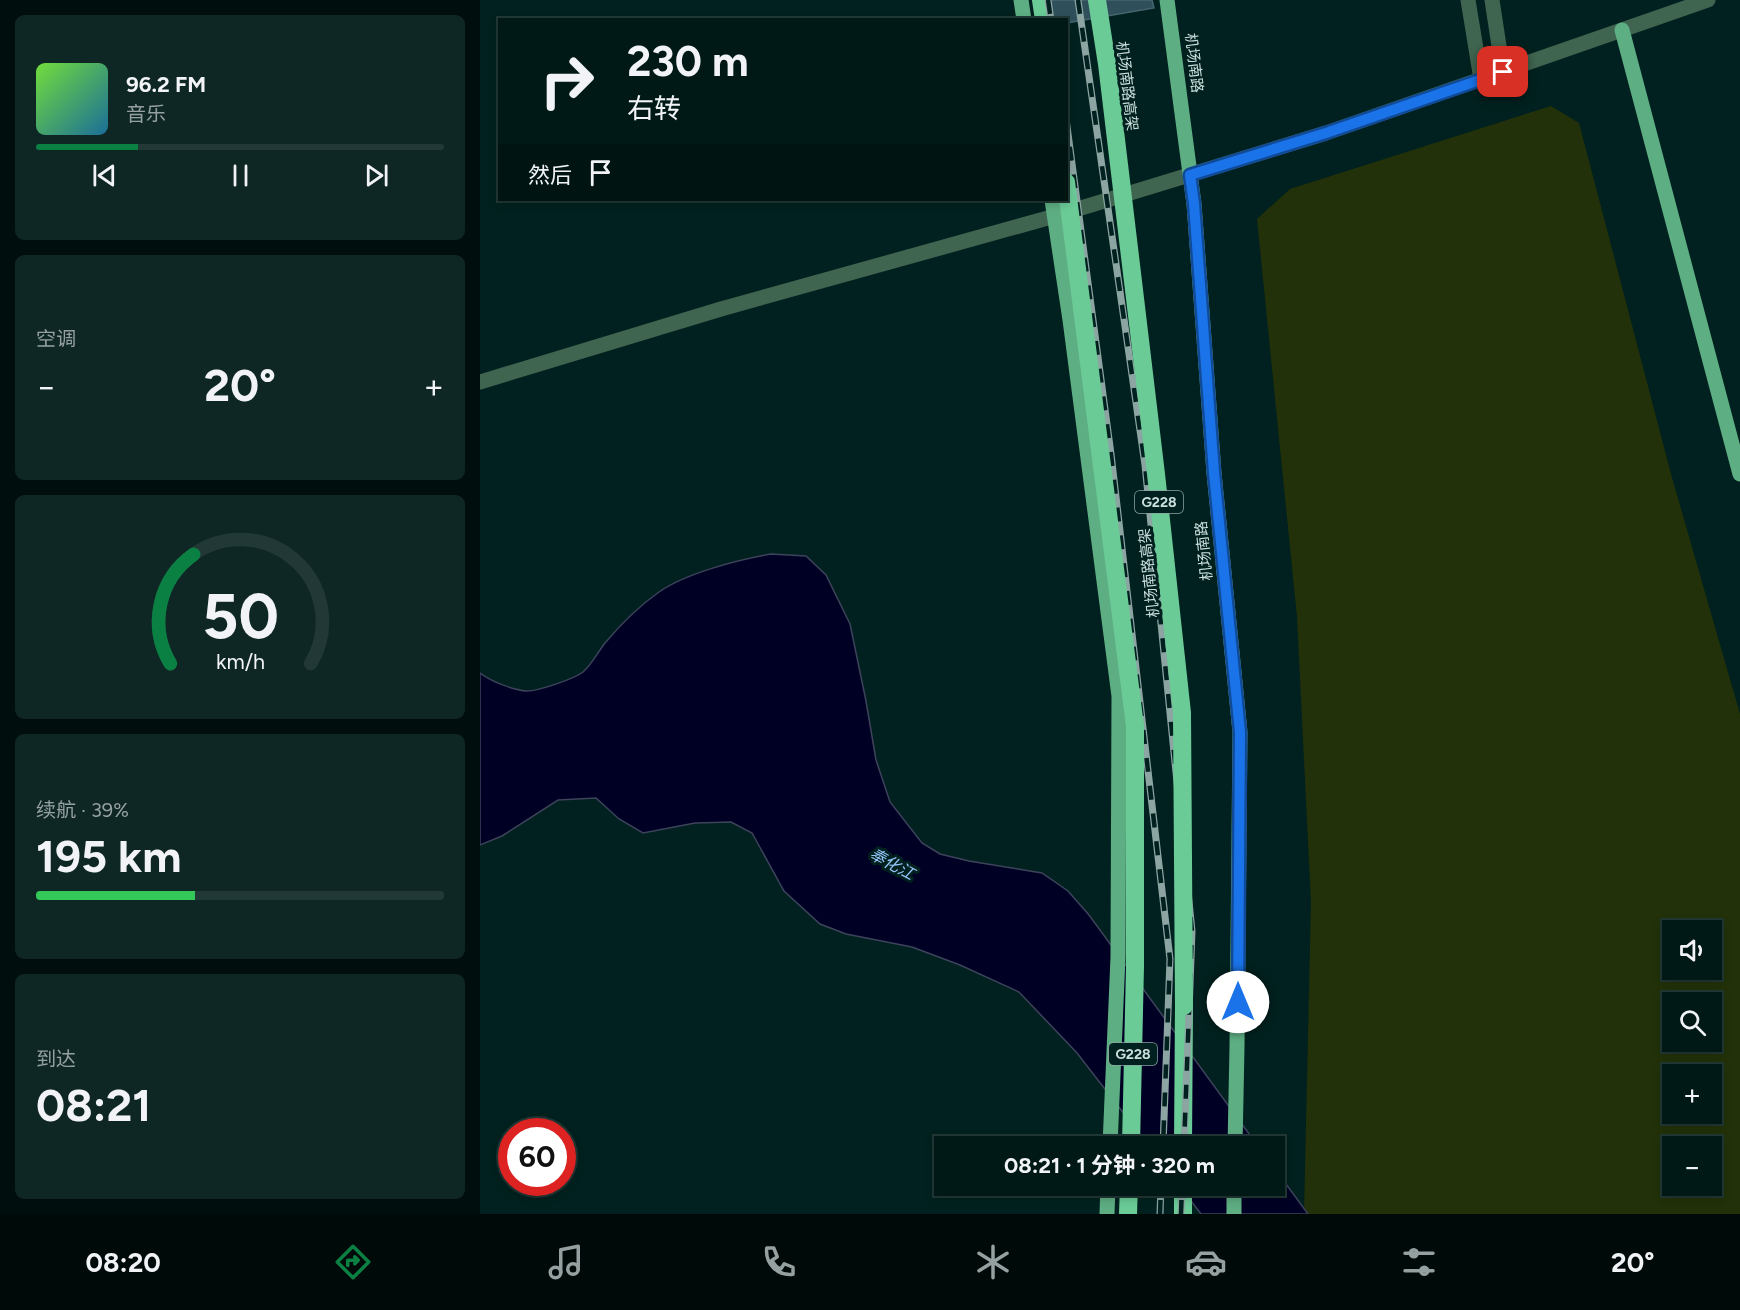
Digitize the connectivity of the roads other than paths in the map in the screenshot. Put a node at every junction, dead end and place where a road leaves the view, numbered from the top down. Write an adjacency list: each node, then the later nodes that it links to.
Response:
1 (1021, 0): 8 (main road)
2 (1041, 0): 9 (highway)
3 (1097, 0): 21 (highway, 机场南路高架 / G228, bridge)
4 (1167, 0): 13 (main road, 机场南路)
5 (1468, 0): 12 (street)
6 (1492, 0): 11 (street)
7 (1708, 0): 10 (street)
8 (1024, 18)
9 (1044, 18)
10 (1622, 30): 11 (street); 18 (main road)
11 (1503, 72): 12 (street)
12 (1481, 79): 13 (street)
13 (1190, 175): 16 (street); 22 (main road, 机场南路)
14 (1068, 198): 20 (highway, G228, bridge)
15 (1052, 201): 16 (main road)
16 (1054, 216): 17 (street); 19 (main road)
17 (480, 382)
18 (1740, 474)
19 (1111, 1136)
20 (1131, 1136)
21 (1183, 1136)
22 (1235, 1136)
23 (1108, 1196): 27 (main road)
24 (1129, 1196): 28 (highway)
25 (1183, 1196): 29 (highway)
26 (1234, 1196): 30 (main road)
27 (1107, 1214)
28 (1128, 1214)
29 (1183, 1214)
30 (1234, 1214)

